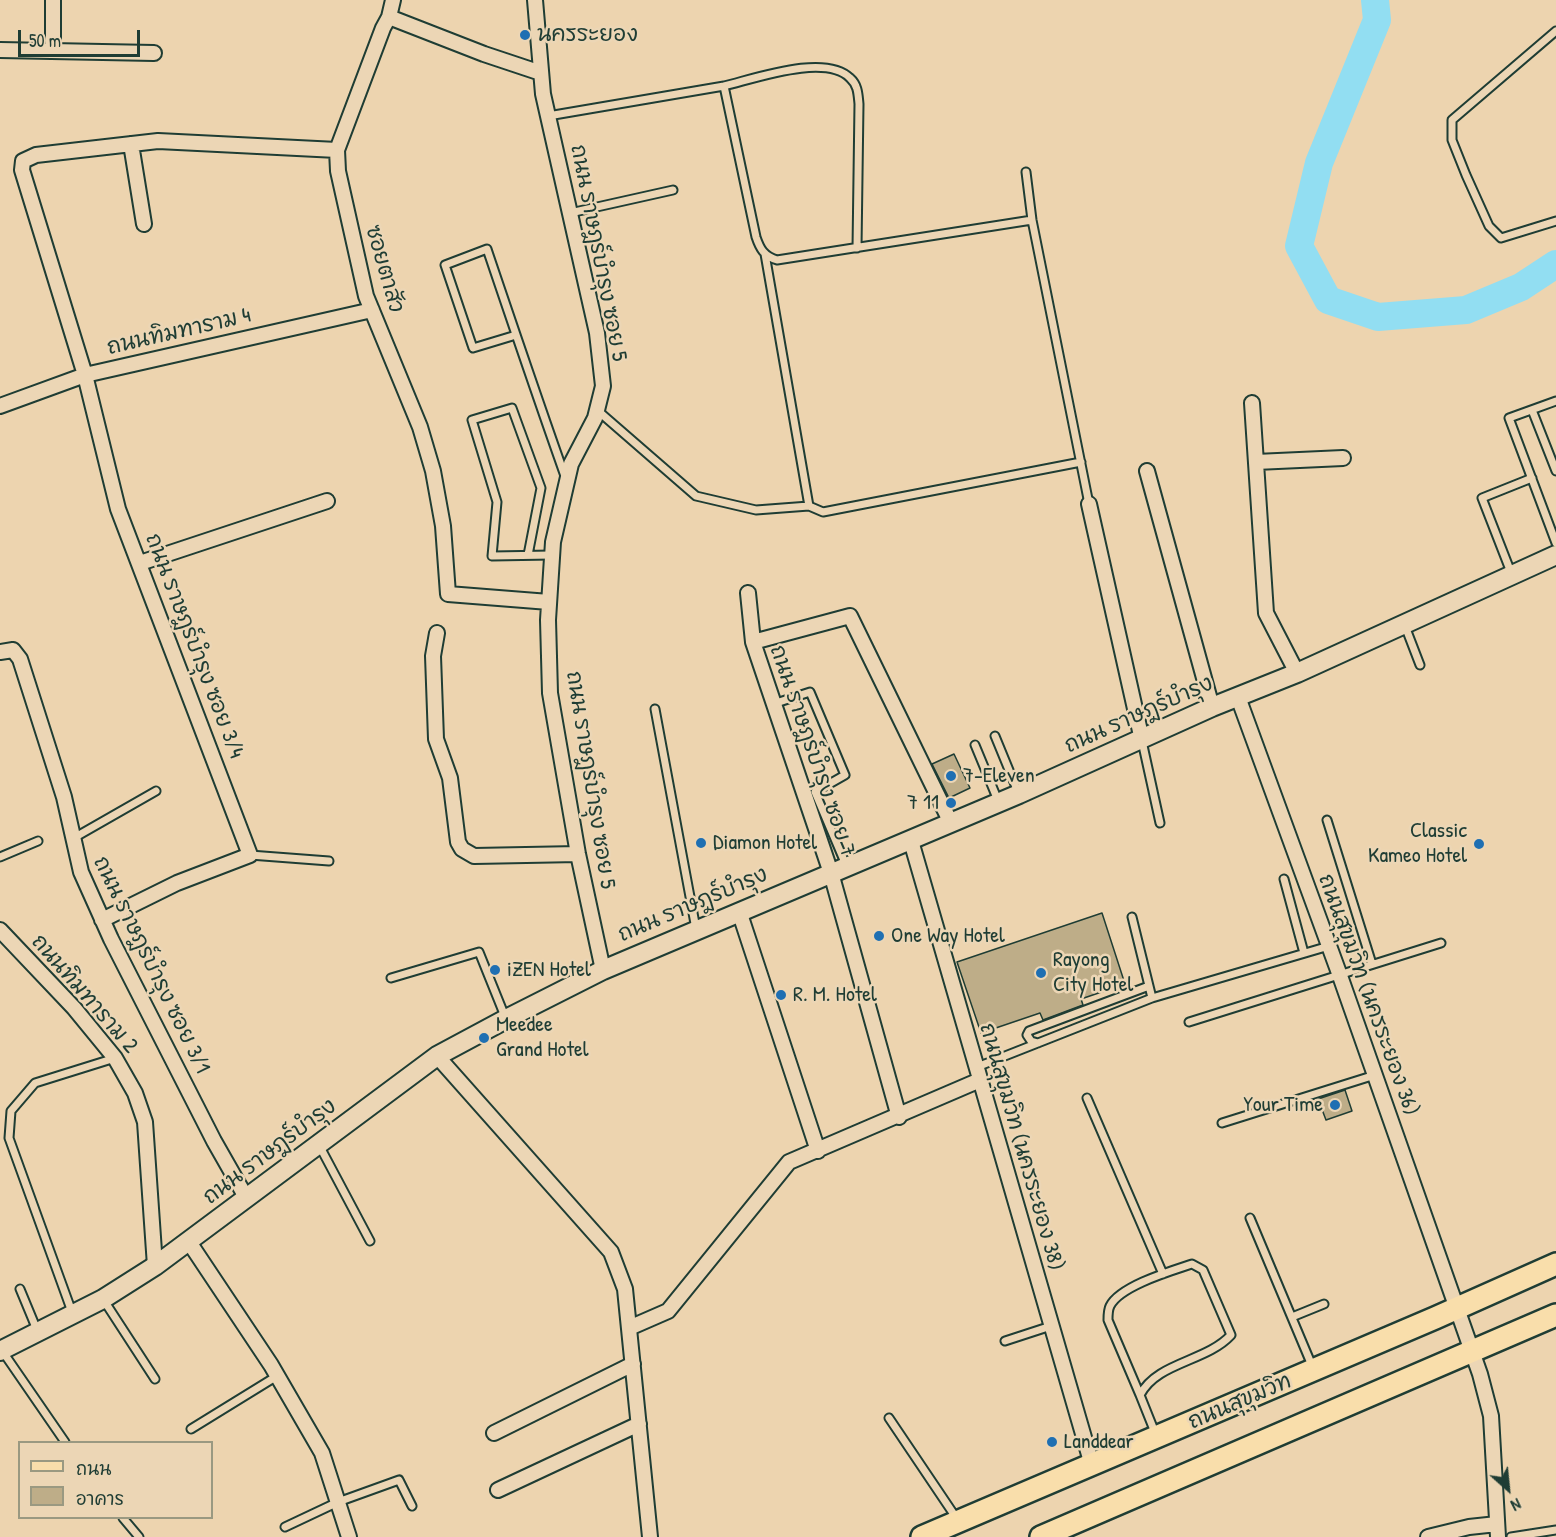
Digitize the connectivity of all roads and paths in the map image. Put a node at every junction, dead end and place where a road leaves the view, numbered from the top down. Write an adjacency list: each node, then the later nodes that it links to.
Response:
1 (53, 0): 7 (street)
2 (393, 0): 4 (street, ซอยตาสัว)
3 (535, 0): 9 (street, ถนน ราษฎร์บำรุง ซอย 5)
4 (389, 17): 9 (street); 13 (street, ซอยตาสัว)
5 (1556, 31): 18 (lane)
6 (0, 50): 7 (street)
7 (54, 51): 8 (street)
8 (154, 53)
9 (541, 73): 11 (street, ถนน ราษฎร์บำรุง ซอย 5)
10 (724, 86): 11 (lane); 20 (lane); 21 (lane)
11 (548, 116): 16 (street, ถนน ราษฎร์บำรุง ซอย 5)
12 (131, 144): 13 (street); 19 (street); 24 (street, ถนน ราษฎร์บำรุง ซอย 3/4)
13 (337, 150): 22 (street, ซอยตาสัว)
14 (1026, 172): 17 (lane)
15 (673, 190): 16 (lane)
16 (570, 213): 29 (street, ถนน ราษฎร์บำรุง ซอย 5)
17 (1032, 220): 20 (lane); 31 (lane)
18 (1556, 221)
19 (144, 224)
20 (858, 249): 21 (lane)
21 (765, 254): 39 (lane)
22 (372, 310): 24 (street, ถนนทิมทาราม 4); 47 (street, ซอยตาสัว)
23 (516, 335): 23 (lane); 36 (lane)
24 (85, 375): 27 (street, ถนนทิมทาราม 4); 44 (street, ถนน ราษฎร์บำรุง ซอย 3/4)
25 (1556, 401): 28 (lane)
26 (1252, 403): 32 (street)
27 (0, 406)
28 (1532, 410): 34 (lane); 35 (lane)
29 (596, 414): 36 (street, ถนน ราษฎร์บำรุง ซอย 5); 39 (lane)
30 (1343, 458): 32 (street)
31 (1081, 462): 38 (lane); 39 (lane)
32 (1257, 462): 53 (street)
33 (1147, 471): 56 (street)
34 (1556, 471)
35 (1532, 478): 40 (lane); 45 (lane)
36 (567, 482): 42 (street, ถนน ราษฎร์บำรุง ซอย 5)
37 (327, 501): 44 (street)
38 (1089, 504): 59 (street)
39 (809, 506)
40 (1556, 543)
41 (528, 555): 41 (lane); 42 (lane)
42 (552, 555): 47 (street, ถนน ราษฎร์บำรุง ซอย 5)
43 (1556, 555): 45 (street, ถนน ราษฎร์บำรุง)
44 (141, 563): 71 (street, ถนน ราษฎร์บำรุง ซอย 3/4)
45 (1512, 575): 48 (street, ถนน ราษฎร์บำรุง)
46 (748, 593): 50 (street, ถนน ราษฎร์บำรุง ซอย 7)
47 (549, 602): 70 (street, ถนน ราษฎร์บำรุง ซอย 5)
48 (1404, 624): 52 (lane); 53 (street, ถนน ราษฎร์บำรุง)
49 (436, 633): 70 (street)
50 (753, 642): 55 (street, ถนน ราษฎร์บำรุง ซอย 7); 65 (street, ถนน ราษฎร์บำรุง ซอย 7)
51 (0, 652): 67 (street, ถนน ราษฎร์บำรุง ซอย 3/1)
52 (1420, 665)
53 (1297, 673): 54 (street, ถนน ราษฎร์บำรุง)
54 (1238, 697): 56 (street, ถนน ราษฎร์บำรุง); 82 (street, ถนนสุขุมวิท (นครระยอง 36))
55 (774, 704): 74 (street, ถนน ราษฎร์บำรุง ซอย 7); 74 (lane)
56 (1212, 707): 59 (street, ถนน ราษฎร์บำรุง)
57 (656, 709): 80 (lane)
58 (995, 736): 62 (lane)
59 (1142, 740): 62 (street, ถนน ราษฎร์บำรุง); 66 (lane)
60 (975, 745): 63 (lane)
61 (156, 791): 67 (lane)
62 (1019, 794): 63 (street, ถนน ราษฎร์บำรุง)
63 (999, 802): 65 (street, ถนน ราษฎร์บำรุง)
64 (1327, 820): 84 (lane)
65 (951, 823): 69 (street, ถนน ราษฎร์บำรุง)
66 (1160, 823)
67 (72, 839): 78 (street, ถนน ราษฎร์บำรุง ซอย 3/1)
68 (38, 841): 72 (lane)
69 (911, 841): 74 (street, ถนน ราษฎร์บำรุง); 95 (street, ถนนสุขุมวิท (นครระยอง 38))
70 (578, 854): 85 (street, ถนน ราษฎร์บำรุง ซอย 5)
71 (250, 855): 73 (lane); 78 (street)
72 (0, 857)
73 (329, 861)
74 (839, 871): 76 (street, ถนน ราษฎร์บำรุง); 98 (street, ถนน ราษฎร์บำรุง ซอย 7)
75 (1284, 879): 83 (lane)
76 (739, 911): 80 (street, ถนน ราษฎร์บำรุง); 101 (street)
77 (1132, 917): 88 (lane)
78 (102, 920): 102 (street, ถนน ราษฎร์บำรุง ซอย 3/1)
79 (0, 930): 94 (street, ถนนทิมทาราม 2)
80 (696, 930): 85 (street, ถนน ราษฎร์บำรุง)
81 (1441, 943): 84 (lane)
82 (1329, 946): 83 (lane); 86 (street, ถนนสุขุมวิท (นครระยอง 36))
83 (1304, 953): 89 (lane)
84 (1372, 963): 86 (lane)
85 (603, 970): 90 (street, ถนน ราษฎร์บำรุง)
86 (1339, 973): 91 (lane); 96 (street, ถนนสุขุมวิท (นครระยอง 36))
87 (391, 978): 90 (lane)
88 (1149, 986): 89 (lane); 92 (lane)
89 (1152, 998): 92 (lane)
90 (506, 1019): 93 (street, ถนน ราษฎร์บำรุง)
91 (1189, 1022)
92 (1039, 1043): 95 (lane)
93 (437, 1056): 100 (street, ถนน ราษฎร์บำรุง); 117 (street)
94 (115, 1058): 107 (street, ถนนทิมทาราม 2); 113 (lane)
95 (978, 1074): 98 (street); 116 (street, ถนนสุขุมวิท (นครระยอง 38))
96 (1375, 1075): 99 (lane); 112 (street, ถนนสุขุมวิท (นครระยอง 36))
97 (1087, 1098): 108 (lane)
98 (898, 1117): 101 (street)
99 (1222, 1124)
100 (319, 1145): 102 (street, ถนน ราษฎร์บำรุง); 104 (lane)
101 (818, 1151): 117 (street)
102 (248, 1199): 105 (street, ถนน ราษฎร์บำรุง)
103 (1250, 1218): 115 (lane)
104 (370, 1241)
105 (189, 1242): 107 (street, ถนน ราษฎร์บำรุง); 124 (street)
106 (1556, 1264): 112 (main road, ถนนสุขุมวิท)
107 (154, 1266): 110 (street, ถนน ราษฎร์บำรุง)
108 (1163, 1274): 126 (lane); 126 (lane)
109 (20, 1289): 118 (lane)
110 (103, 1299): 113 (street, ถนน ราษฎร์บำรุง); 125 (lane)
111 (1324, 1304): 115 (lane)
112 (1457, 1308): 121 (street, ถนนสุขุมวิท (นครระยอง 36)); 123 (main road, ถนนสุขุมวิท)
113 (73, 1314): 118 (street, ถนน ราษฎร์บำรุง)
114 (1556, 1316): 121 (main road, ถนนสุขุมวิท)
115 (1292, 1317): 123 (lane)
116 (1051, 1326): 119 (lane); 133 (street, ถนนสุขุมวิท (นครระยอง 38))
117 (629, 1328): 122 (street)
118 (38, 1332): 120 (street, ถนน ราษฎร์บำรุง)
119 (1005, 1341)
120 (1, 1351): 132 (lane)
121 (1473, 1352): 141 (street, ถนนสุขุมวิท (นครระยอง 36)); 146 (main road, ถนนสุขุมวิท)
122 (633, 1364): 128 (street); 130 (street)
123 (1314, 1370): 131 (main road, ถนนสุขุมวิท)
124 (277, 1376): 129 (lane); 135 (street)
125 (155, 1379)
126 (1140, 1395): 131 (lane)
127 (889, 1418): 138 (lane)
128 (639, 1424): 134 (street); 144 (street)
129 (191, 1429)
130 (494, 1433)
131 (1157, 1437): 133 (main road, ถนนสุขุมวิท)
132 (64, 1441)
133 (1092, 1465): 138 (main road, ถนนสุขุมวิท)
134 (498, 1490)
135 (338, 1502): 136 (lane); 139 (lane); 143 (street)
136 (412, 1506)
137 (124, 1519): 142 (lane)
138 (959, 1521): 145 (main road, ถนนสุขุมวิท)
139 (285, 1527)
140 (1556, 1530): 148 (lane)
141 (1497, 1531): 147 (street)
142 (139, 1537)
143 (349, 1537)
144 (650, 1537)
145 (922, 1537)
146 (1041, 1537)
147 (1428, 1537)
148 (1511, 1537)

